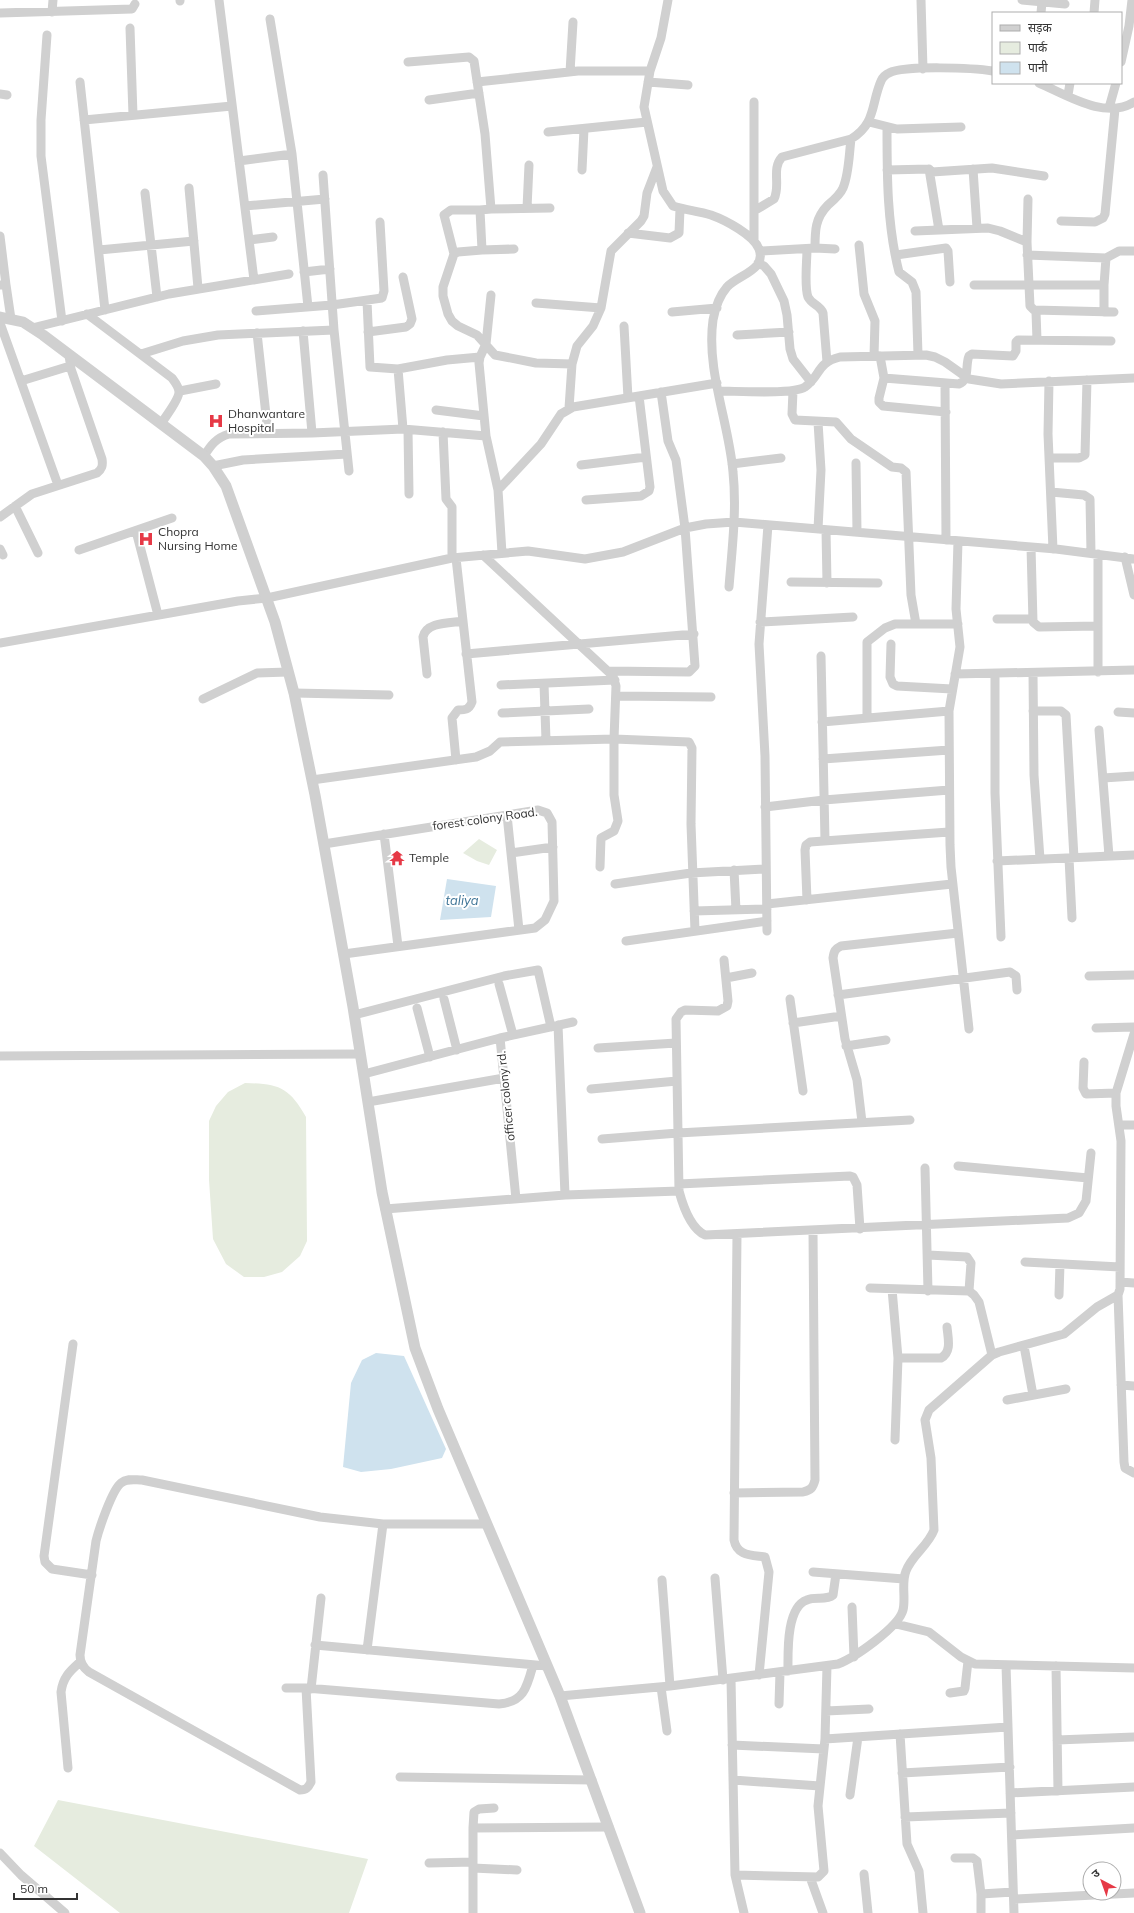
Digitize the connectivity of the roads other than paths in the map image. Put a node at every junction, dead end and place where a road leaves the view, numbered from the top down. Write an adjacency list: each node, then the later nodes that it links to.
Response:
1 (53, 0): 12 (street)
2 (219, 0): 38 (street)
3 (668, 0): 23 (street)
4 (921, 0): 22 (street)
5 (1022, 0): 6 (street)
6 (1025, 0): 9 (street)
7 (1095, 0): 14 (street)
8 (1132, 0): 20 (street)
9 (1042, 2): 11 (street); 13 (street)
10 (135, 4): 12 (street)
11 (1065, 4)
12 (52, 12): 15 (street)
13 (1040, 12)
14 (1094, 12)
15 (0, 13)
16 (270, 19): 49 (street)
17 (574, 22): 25 (street)
18 (130, 28): 40 (street)
19 (47, 35): 126 (street)
20 (1122, 58)
21 (408, 62): 27 (street)
22 (923, 69): 24 (street); 43 (street)
23 (650, 71): 25 (street); 28 (street)
24 (992, 71)
25 (570, 72): 27 (street)
26 (80, 82): 41 (street)
27 (477, 82): 33 (street)
28 (648, 82): 32 (street); 42 (street)
29 (1042, 84): 34 (street)
30 (1070, 84): 34 (street)
31 (1116, 84): 39 (street)
32 (688, 85)
33 (479, 93): 35 (street); 69 (street)
34 (1068, 95): 39 (street)
35 (429, 100)
36 (754, 102): 70 (street)
37 (1134, 102): 39 (street)
38 (232, 106): 40 (street); 50 (street)
39 (1112, 109): 71 (street)
40 (133, 115): 41 (street)
41 (84, 120): 89 (street)
42 (646, 122): 46 (street); 52 (street)
43 (868, 122): 45 (street); 48 (street)
44 (961, 127): 45 (street)
45 (888, 128): 56 (street)
46 (584, 129): 47 (street); 55 (street)
47 (548, 132)
48 (851, 139): 70 (street); 86 (street)
49 (292, 154): 50 (street); 63 (street)
50 (239, 161): 64 (street)
51 (529, 165): 65 (street)
52 (657, 167): 67 (street); 76 (street)
53 (929, 169): 54 (street); 56 (street); 74 (street)
54 (974, 169): 58 (street); 73 (street)
55 (582, 170)
56 (887, 170): 94 (street)
57 (323, 176): 61 (street)
58 (1044, 176)
59 (189, 188): 82 (street)
60 (145, 193): 84 (street)
61 (325, 199): 63 (street); 98 (street)
62 (1028, 199): 83 (street)
63 (296, 202): 64 (street); 99 (street)
64 (245, 206): 80 (street)
65 (527, 208): 66 (street); 69 (street)
66 (550, 208)
67 (680, 209): 76 (street); 81 (street)
68 (480, 210): 69 (street); 90 (street); 93 (street)
69 (491, 210)
70 (754, 211): 81 (street)
71 (1061, 221)
72 (380, 222): 111 (street)
73 (977, 228): 74 (street); 83 (street)
74 (939, 230): 75 (street)
75 (915, 231)
76 (628, 233): 115 (street)
77 (0, 236): 79 (street)
78 (272, 237): 80 (street)
79 (0, 239): 105 (street)
80 (249, 240): 102 (street)
81 (754, 240): 91 (street)
82 (194, 241): 84 (street); 108 (street)
83 (1027, 242): 95 (street)
84 (151, 245): 89 (street); 110 (street)
85 (859, 245): 141 (street)
86 (811, 248): 87 (street); 91 (street); 144 (street)
87 (835, 248)
88 (514, 249): 90 (street)
89 (99, 250): 117 (street)
90 (482, 250): 93 (street)
91 (760, 251): 97 (street)
92 (1134, 251): 96 (street)
93 (454, 254): 138 (street)
94 (896, 255): 103 (street); 140 (street)
95 (1027, 255): 96 (street); 104 (street)
96 (1106, 258): 107 (street)
97 (758, 263): 116 (street); 133 (street)
98 (330, 269): 99 (street); 113 (street)
99 (304, 272): 114 (street)
100 (289, 274): 102 (street)
101 (403, 277): 132 (street)
102 (254, 280): 108 (street)
103 (950, 282)
104 (1029, 284): 106 (street); 107 (street); 120 (street)
105 (3, 285): 125 (street)
106 (974, 285)
107 (1104, 285): 121 (street)
108 (198, 288): 110 (street)
109 (491, 295): 138 (street)
110 (157, 297): 117 (street)
111 (367, 301): 113 (street); 132 (street)
112 (536, 303): 115 (street)
113 (332, 305): 114 (street); 130 (street)
114 (308, 307): 118 (street)
115 (601, 308): 145 (street)
116 (716, 308): 119 (street); 156 (street)
117 (105, 310): 123 (street)
118 (256, 311)
119 (672, 312)
120 (1036, 312): 121 (street); 136 (street)
121 (1104, 312): 122 (street)
122 (1114, 312)
123 (87, 314): 126 (street); 139 (street)
124 (0, 317): 125 (street)
125 (11, 318): 129 (street)
126 (62, 320): 129 (street)
127 (0, 323): 151 (street)
128 (624, 326): 161 (street)
129 (32, 328): 143 (street)
130 (334, 330): 131 (street); 169 (street)
131 (303, 331): 134 (street); 172 (street)
132 (368, 332): 146 (street)
133 (788, 332): 135 (street); 153 (street)
134 (257, 333): 139 (street); 171 (street)
135 (737, 335)
136 (1037, 340): 137 (street); 147 (street)
137 (1111, 341)
138 (486, 344): 142 (street); 145 (street)
139 (141, 354): 157 (street)
140 (918, 355): 141 (street); 147 (street)
141 (877, 356): 144 (street); 148 (street)
142 (480, 357): 146 (street); 165 (street)
143 (70, 360): 151 (street); 167 (street); 184 (street)
144 (827, 362): 153 (street)
145 (572, 364): 162 (street)
146 (398, 369): 168 (street)
147 (966, 377): 152 (street); 154 (street)
148 (884, 378): 154 (street); 164 (street)
149 (1134, 378): 150 (street)
150 (1087, 380): 152 (street); 178 (street)
151 (21, 381): 184 (street)
152 (1049, 381): 178 (street)
153 (811, 382): 158 (street)
154 (945, 383): 164 (street)
155 (216, 384): 157 (street)
156 (718, 387): 158 (street); 159 (street); 180 (street)
157 (180, 391): 167 (street)
158 (793, 391): 166 (street)
159 (661, 392): 160 (street); 194 (street)
160 (639, 396): 161 (street); 176 (street)
161 (628, 398): 162 (street)
162 (569, 408): 185 (street)
163 (436, 410): 165 (street)
164 (946, 412): 199 (street)
165 (484, 416): 173 (street)
166 (818, 422): 195 (street); 198 (street)
167 (161, 424): 175 (street)
168 (405, 429): 169 (street); 170 (street); 187 (street)
169 (345, 431): 172 (street); 174 (street)
170 (443, 432): 173 (street); 208 (street)
171 (268, 433): 172 (street); 175 (street)
172 (312, 433)
173 (486, 436): 185 (street)
174 (347, 454): 182 (street); 183 (street)
175 (204, 456): 182 (street)
176 (646, 457): 181 (street); 188 (street)
177 (781, 458): 180 (street)
178 (1049, 458): 186 (street)
179 (856, 463): 197 (street)
180 (732, 464): 192 (street)
181 (581, 465)
182 (213, 466): 215 (street)
183 (349, 471)
184 (58, 485): 189 (street)
185 (498, 490): 205 (street)
186 (1050, 492): 202 (street); 206 (street)
187 (409, 494)
188 (586, 500)
189 (15, 506): 190 (street); 204 (street)
190 (2, 512)
191 (172, 518): 196 (street)
192 (734, 522): 193 (street); 194 (street); 213 (street)
193 (768, 525): 195 (street); 221 (street)
194 (685, 528): 205 (street); 225 (street)
195 (822, 530): 197 (street); 211 (street)
196 (136, 531): 203 (street); 216 (street)
197 (857, 532): 198 (street)
198 (908, 537): 199 (street); 222 (street)
199 (946, 540): 200 (street)
200 (958, 541): 201 (street); 223 (street)
201 (1031, 547): 202 (street); 219 (street)
202 (1053, 549): 206 (street)
203 (79, 550)
204 (38, 553)
205 (502, 553): 207 (street)
206 (1094, 554): 209 (street); 224 (street)
207 (483, 555): 208 (street); 227 (street)
208 (454, 558): 215 (street); 220 (street)
209 (1129, 558): 214 (street)
210 (791, 582): 211 (street)
211 (827, 583): 212 (street)
212 (878, 583)
213 (729, 587)
214 (1134, 595)
215 (267, 598): 216 (street); 233 (street)
216 (158, 615): 226 (street)
217 (853, 618): 221 (street)
218 (997, 619): 219 (street)
219 (1033, 619): 224 (street)
220 (463, 621): 229 (street); 236 (street)
221 (760, 622): 268 (street)
222 (916, 624): 223 (street); 255 (street)
223 (958, 624): 237 (street)
224 (1098, 626): 234 (street)
225 (694, 634): 227 (street); 232 (street)
226 (0, 643)
227 (580, 643): 229 (street); 232 (street)
228 (891, 644): 242 (street)
229 (466, 654): 262 (street)
230 (821, 656): 256 (street)
231 (1134, 670): 234 (street)
232 (608, 671): 239 (street)
233 (288, 672): 243 (street); 247 (street)
234 (1098, 672): 235 (street)
235 (1033, 673): 238 (street); 251 (street)
236 (427, 674)
237 (955, 674): 238 (street); 242 (street)
238 (995, 674): 280 (street)
239 (615, 680): 240 (street); 245 (street)
240 (544, 684): 241 (street); 249 (street)
241 (501, 685)
242 (952, 689): 250 (street)
243 (294, 693): 244 (street); 265 (street)
244 (389, 695)
245 (616, 696): 246 (street); 258 (street)
246 (711, 697)
247 (203, 699)
248 (589, 709): 249 (street)
249 (545, 711): 252 (street); 259 (street)
250 (949, 711): 255 (street); 260 (street)
251 (1033, 711): 278 (street); 279 (street)
252 (502, 712)
253 (1118, 712): 254 (street)
254 (1134, 713)
255 (867, 718): 256 (street)
256 (822, 722): 261 (street)
257 (1099, 730): 264 (street)
258 (614, 739): 259 (street); 281 (street); 284 (street)
259 (546, 740): 262 (street)
260 (949, 750): 261 (street); 266 (street)
261 (823, 759): 267 (street)
262 (456, 760): 265 (street)
263 (1134, 776): 264 (street)
264 (1103, 778): 277 (street)
265 (312, 780): 273 (street)
266 (949, 790): 267 (street); 270 (street)
267 (824, 800): 268 (street); 272 (street)
268 (765, 807): 282 (street)
269 (507, 815): 271 (street, forest colony Road.); 274 (street, forest colony Road.); 275 (street)
270 (950, 832): 272 (street); 286 (street)
271 (384, 834): 273 (street, forest colony Road.); 299 (street)
272 (825, 840): 287 (street)
273 (324, 844): 300 (street)
274 (553, 847): 275 (street); 293 (street, forest colony Road.)
275 (511, 853): 293 (street)
276 (1134, 855): 277 (street)
277 (1109, 856): 278 (street)
278 (1072, 858): 279 (street); 291 (street)
279 (1040, 859): 280 (street)
280 (997, 861): 297 (street)
281 (600, 867)
282 (766, 869): 283 (street); 288 (street)
283 (734, 870): 284 (street); 289 (street)
284 (691, 873): 285 (street); 290 (street)
285 (615, 884)
286 (952, 884): 287 (street); 296 (street)
287 (807, 900): 288 (street)
288 (767, 907): 289 (street); 292 (street)
289 (736, 910): 290 (street)
290 (694, 911): 294 (street)
291 (1072, 918)
292 (767, 921): 294 (street); 295 (street)
293 (519, 930): 299 (street, forest colony Road.)
294 (695, 931): 298 (street)
295 (767, 931)
296 (958, 933): 306 (street); 309 (street)
297 (1001, 937)
298 (626, 941)
299 (398, 946): 300 (street, forest colony Road.)
300 (344, 954): 313 (street)
301 (724, 960): 305 (street)
302 (752, 972): 305 (street)
303 (1134, 975): 304 (street)
304 (1089, 976)
305 (726, 978): 325 (street)
306 (963, 979): 308 (street); 309 (street); 320 (street)
307 (499, 984): 322 (street)
308 (1017, 990)
309 (838, 995): 314 (street)
310 (444, 999): 328 (street)
311 (790, 999): 316 (street)
312 (417, 1008): 331 (street)
313 (354, 1016): 317 (street); 329 (street)
314 (841, 1016): 316 (street); 326 (street)
315 (573, 1022): 317 (street)
316 (793, 1023): 337 (street)
317 (554, 1026): 322 (street); 351 (street)
318 (1134, 1027): 319 (street)
319 (1096, 1028)
320 (969, 1029)
321 (1134, 1034): 338 (street)
322 (513, 1035): 323 (street)
323 (500, 1038): 328 (street, officer colony rd.); 334 (street, officer colony rd.)
324 (886, 1040): 326 (street)
325 (676, 1043): 327 (street); 335 (street)
326 (846, 1046): 341 (street)
327 (598, 1048)
328 (457, 1050): 331 (street, officer colony rd.)
329 (360, 1054): 330 (street); 333 (street)
330 (0, 1056)
331 (430, 1057): 333 (street, officer colony rd.)
332 (1084, 1062): 338 (street)
333 (364, 1074): 339 (street)
334 (504, 1078): 339 (street); 352 (street, officer colony rd.)
335 (676, 1081): 336 (street); 344 (street)
336 (591, 1089)
337 (803, 1091)
338 (1116, 1093): 342 (street)
339 (368, 1102): 353 (street)
340 (910, 1120): 341 (street)
341 (862, 1122): 344 (street)
342 (1120, 1125): 343 (street); 361 (street)
343 (1134, 1125)
344 (678, 1133): 345 (street); 350 (street)
345 (602, 1139)
346 (1091, 1153): 349 (street)
347 (958, 1166): 349 (street)
348 (925, 1168): 354 (street)
349 (1088, 1178): 354 (street)
350 (679, 1188): 351 (street); 355 (street); 357 (street)
351 (564, 1195): 352 (street)
352 (516, 1199): 353 (street)
353 (385, 1208): 384 (street)
354 (927, 1226): 355 (street); 358 (street)
355 (860, 1229): 356 (street)
356 (813, 1231): 357 (street); 382 (street)
357 (737, 1234): 382 (street)
358 (928, 1255): 366 (street); 367 (street)
359 (1025, 1262): 360 (street)
360 (1060, 1264): 361 (street); 368 (street)
361 (1120, 1267): 362 (street)
362 (1120, 1282): 363 (street); 369 (street)
363 (1134, 1283)
364 (870, 1288): 365 (street)
365 (892, 1289): 366 (street); 374 (street)
366 (928, 1291): 367 (street)
367 (969, 1292): 373 (street)
368 (1058, 1294)
369 (1118, 1295): 372 (street); 375 (street)
370 (947, 1328): 374 (street)
371 (73, 1344): 387 (street)
372 (1024, 1346): 373 (street); 378 (street)
373 (992, 1355): 389 (street)
374 (898, 1358): 380 (street)
375 (1121, 1385): 376 (street); 381 (street)
376 (1134, 1386)
377 (1066, 1389): 378 (street)
378 (1033, 1395): 379 (street)
379 (1007, 1400)
380 (895, 1440)
381 (1134, 1473)
382 (734, 1493): 406 (street)
383 (383, 1524): 384 (street); 387 (street); 395 (street)
384 (486, 1524): 401 (street)
385 (813, 1572): 386 (street)
386 (836, 1574): 389 (street); 405 (street)
387 (92, 1575): 398 (street)
388 (715, 1578): 407 (street)
389 (904, 1579): 393 (street)
390 (662, 1580): 408 (street)
391 (321, 1598): 394 (street)
392 (852, 1607): 396 (street)
393 (896, 1624): 396 (street); 397 (street)
394 (315, 1645): 395 (street); 411 (street)
395 (367, 1650): 399 (street)
396 (854, 1657): 402 (street)
397 (968, 1661): 400 (street); 412 (street)
398 (80, 1662): 411 (street); 426 (street)
399 (533, 1665): 401 (street); 411 (street)
400 (1006, 1665): 403 (street); 417 (street)
401 (547, 1666): 413 (street)
402 (827, 1666): 405 (street); 416 (street)
403 (1056, 1666): 404 (street); 423 (street)
404 (1134, 1668)
405 (784, 1671): 406 (street); 414 (street)
406 (758, 1675): 407 (street)
407 (727, 1680): 408 (street); 424 (street)
408 (670, 1686): 409 (street)
409 (661, 1687): 413 (street); 418 (street)
410 (286, 1688): 411 (street)
411 (308, 1688)
412 (950, 1693)
413 (560, 1696): 430 (street)
414 (779, 1704)
415 (869, 1709): 416 (street)
416 (826, 1711): 422 (street)
417 (1008, 1727): 419 (street); 427 (street)
418 (667, 1731)
419 (900, 1734): 420 (street); 428 (street)
420 (858, 1737): 422 (street); 436 (street)
421 (1134, 1737): 423 (street)
422 (825, 1739): 425 (street)
423 (1057, 1740): 434 (street)
424 (732, 1745): 425 (street); 431 (street)
425 (824, 1749): 432 (street)
426 (68, 1768)
427 (1010, 1768): 428 (street); 435 (street)
428 (902, 1773): 439 (street)
429 (400, 1777): 430 (street)
430 (592, 1780): 440 (street)
431 (733, 1780): 432 (street); 450 (street)
432 (820, 1786): 451 (street)
433 (1134, 1787): 434 (street)
434 (1058, 1791): 435 (street)
435 (1010, 1793): 438 (street)
436 (850, 1795)
437 (494, 1808): 441 (street)
438 (1011, 1813): 439 (street); 443 (street)
439 (904, 1817): 461 (street)
440 (609, 1827): 441 (street); 457 (street)
441 (473, 1828): 447 (street)
442 (1134, 1828): 443 (street)
443 (1012, 1835): 454 (street)
444 (0, 1853): 455 (street)
445 (955, 1858): 453 (street)
446 (429, 1863): 447 (street)
447 (473, 1865): 448 (street); 456 (street)
448 (517, 1870)
449 (864, 1874): 460 (street)
450 (735, 1875): 451 (street); 458 (street)
451 (810, 1877): 459 (street)
452 (1134, 1893): 454 (street)
453 (981, 1894): 454 (street); 462 (street)
454 (1014, 1895): 463 (street)
455 (65, 1913)
456 (473, 1913)
457 (640, 1913)
458 (744, 1913)
459 (823, 1913)
460 (868, 1913)
461 (923, 1913)
462 (981, 1913)
463 (1014, 1913)

